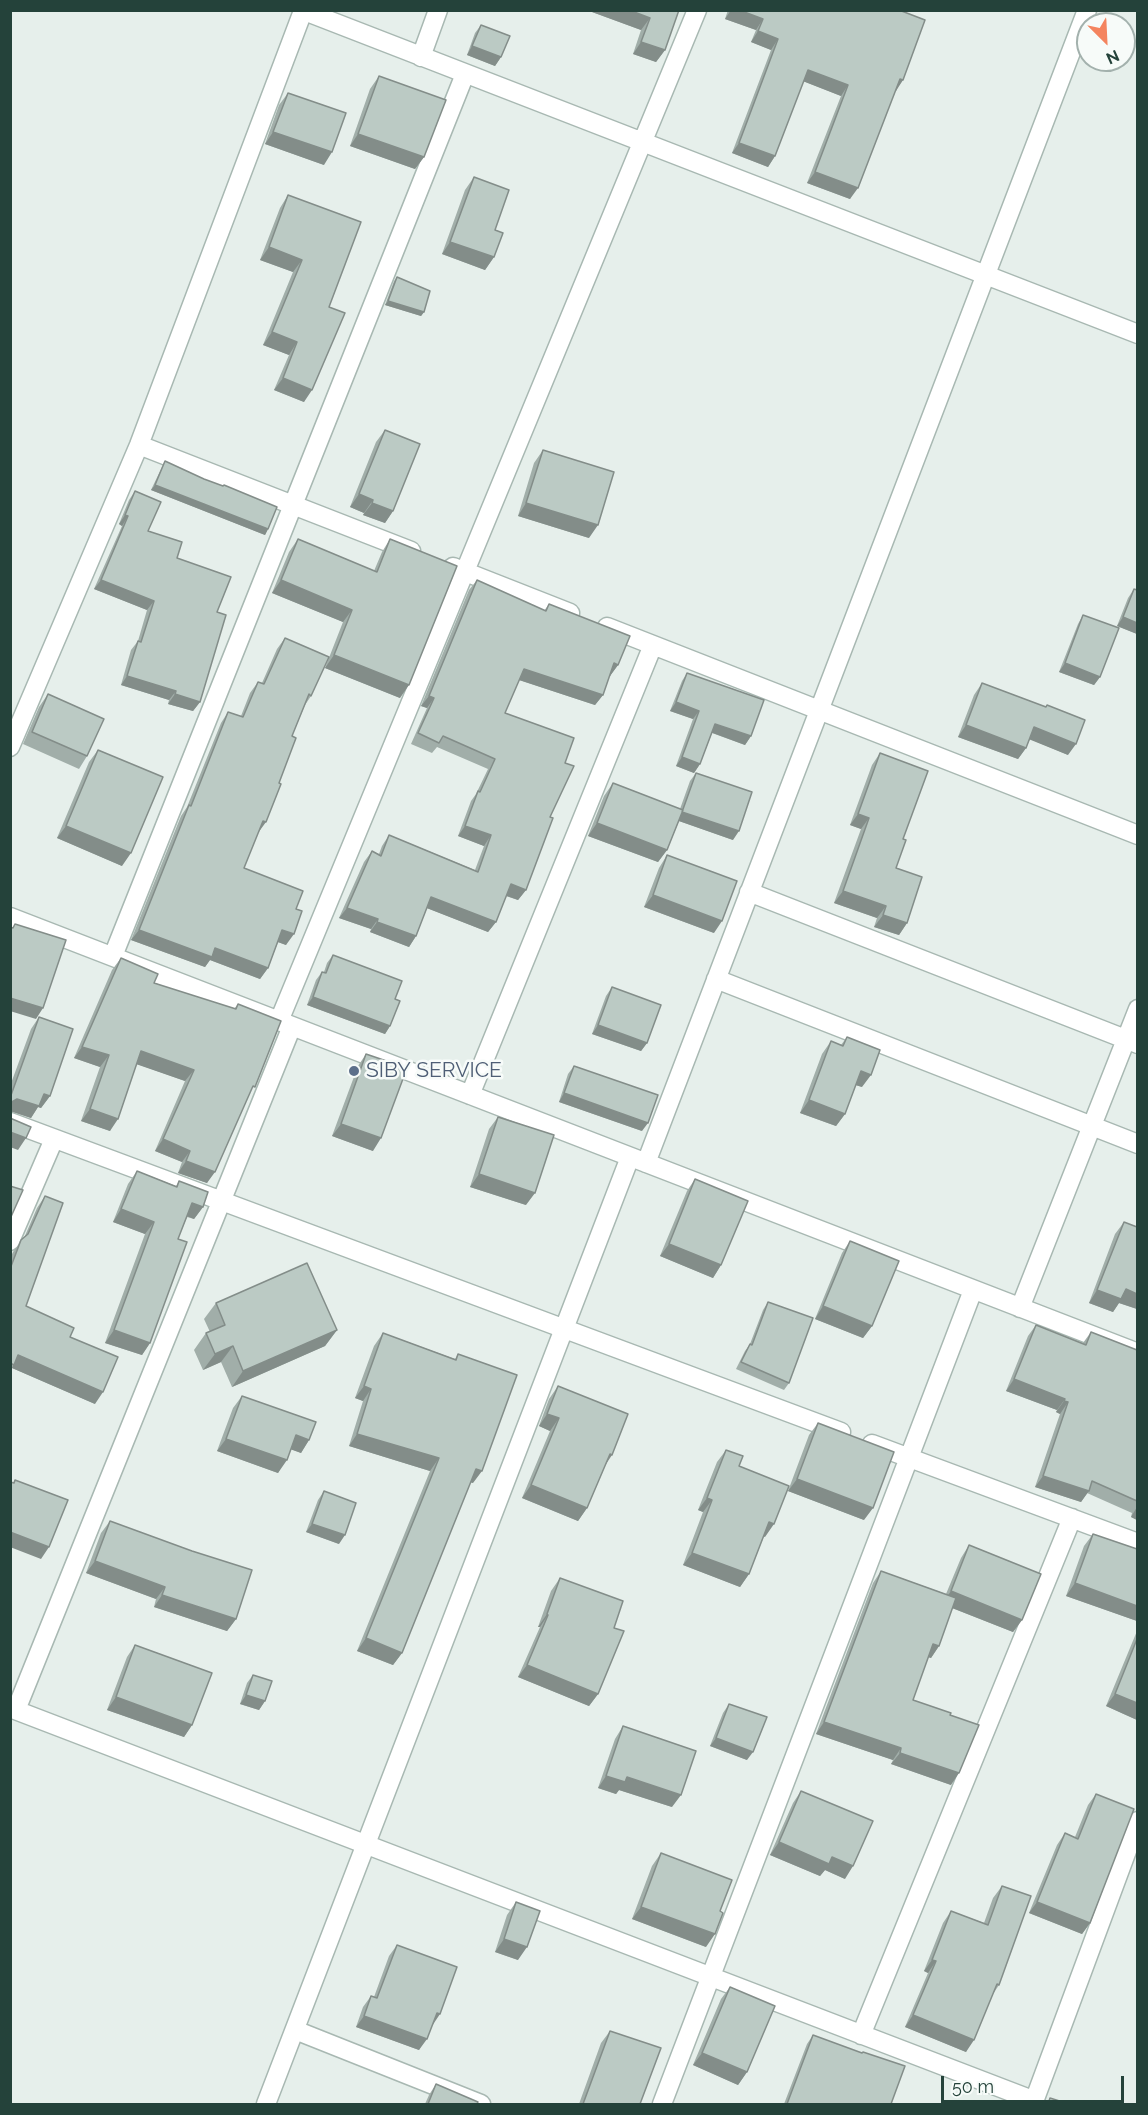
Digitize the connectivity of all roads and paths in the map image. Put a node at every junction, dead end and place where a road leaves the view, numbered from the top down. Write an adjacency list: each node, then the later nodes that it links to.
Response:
1 (438, 10): 5 (street)
2 (698, 10): 7 (street)
3 (1088, 10): 8 (street)
4 (302, 11): 5 (street); 10 (street)
5 (421, 57): 6 (street)
6 (465, 74): 7 (street); 11 (street)
7 (643, 142): 8 (street); 12 (street)
8 (986, 275): 9 (street); 14 (street)
9 (1137, 334)
10 (139, 444): 11 (street); 15 (street)
11 (293, 505): 12 (street); 19 (street)
12 (465, 572): 13 (street); 22 (street)
13 (653, 645): 14 (street); 24 (street)
14 (819, 711): 16 (street); 17 (street)
15 (10, 747)
16 (1137, 835)
17 (749, 892): 20 (street); 23 (street)
18 (10, 917): 19 (street)
19 (113, 956): 22 (street)
20 (716, 979): 26 (street); 29 (street)
21 (1137, 1009): 23 (street)
22 (285, 1023): 24 (street); 30 (street)
23 (1132, 1041): 26 (street)
24 (470, 1095): 29 (street)
25 (10, 1122): 27 (street)
26 (1091, 1126): 28 (street); 33 (street)
27 (54, 1139): 30 (street); 31 (street)
28 (1137, 1144)
29 (638, 1160): 32 (street); 34 (street)
30 (221, 1201): 34 (street); 39 (street)
31 (10, 1242)
32 (974, 1290): 33 (street); 36 (street)
33 (1020, 1308): 35 (street)
34 (564, 1329): 36 (street); 41 (street)
35 (1137, 1353)
36 (910, 1458): 37 (street); 42 (street)
37 (1072, 1518): 38 (street); 44 (street)
38 (1137, 1543)
39 (13, 1709): 41 (street)
40 (1137, 1821): 45 (street)
41 (366, 1845): 42 (street); 43 (street)
42 (711, 1977): 44 (street); 48 (street)
43 (295, 2031): 46 (street); 47 (street)
44 (861, 2035): 45 (street)
45 (1034, 2103)
46 (266, 2104)
47 (481, 2104)
48 (662, 2104)

